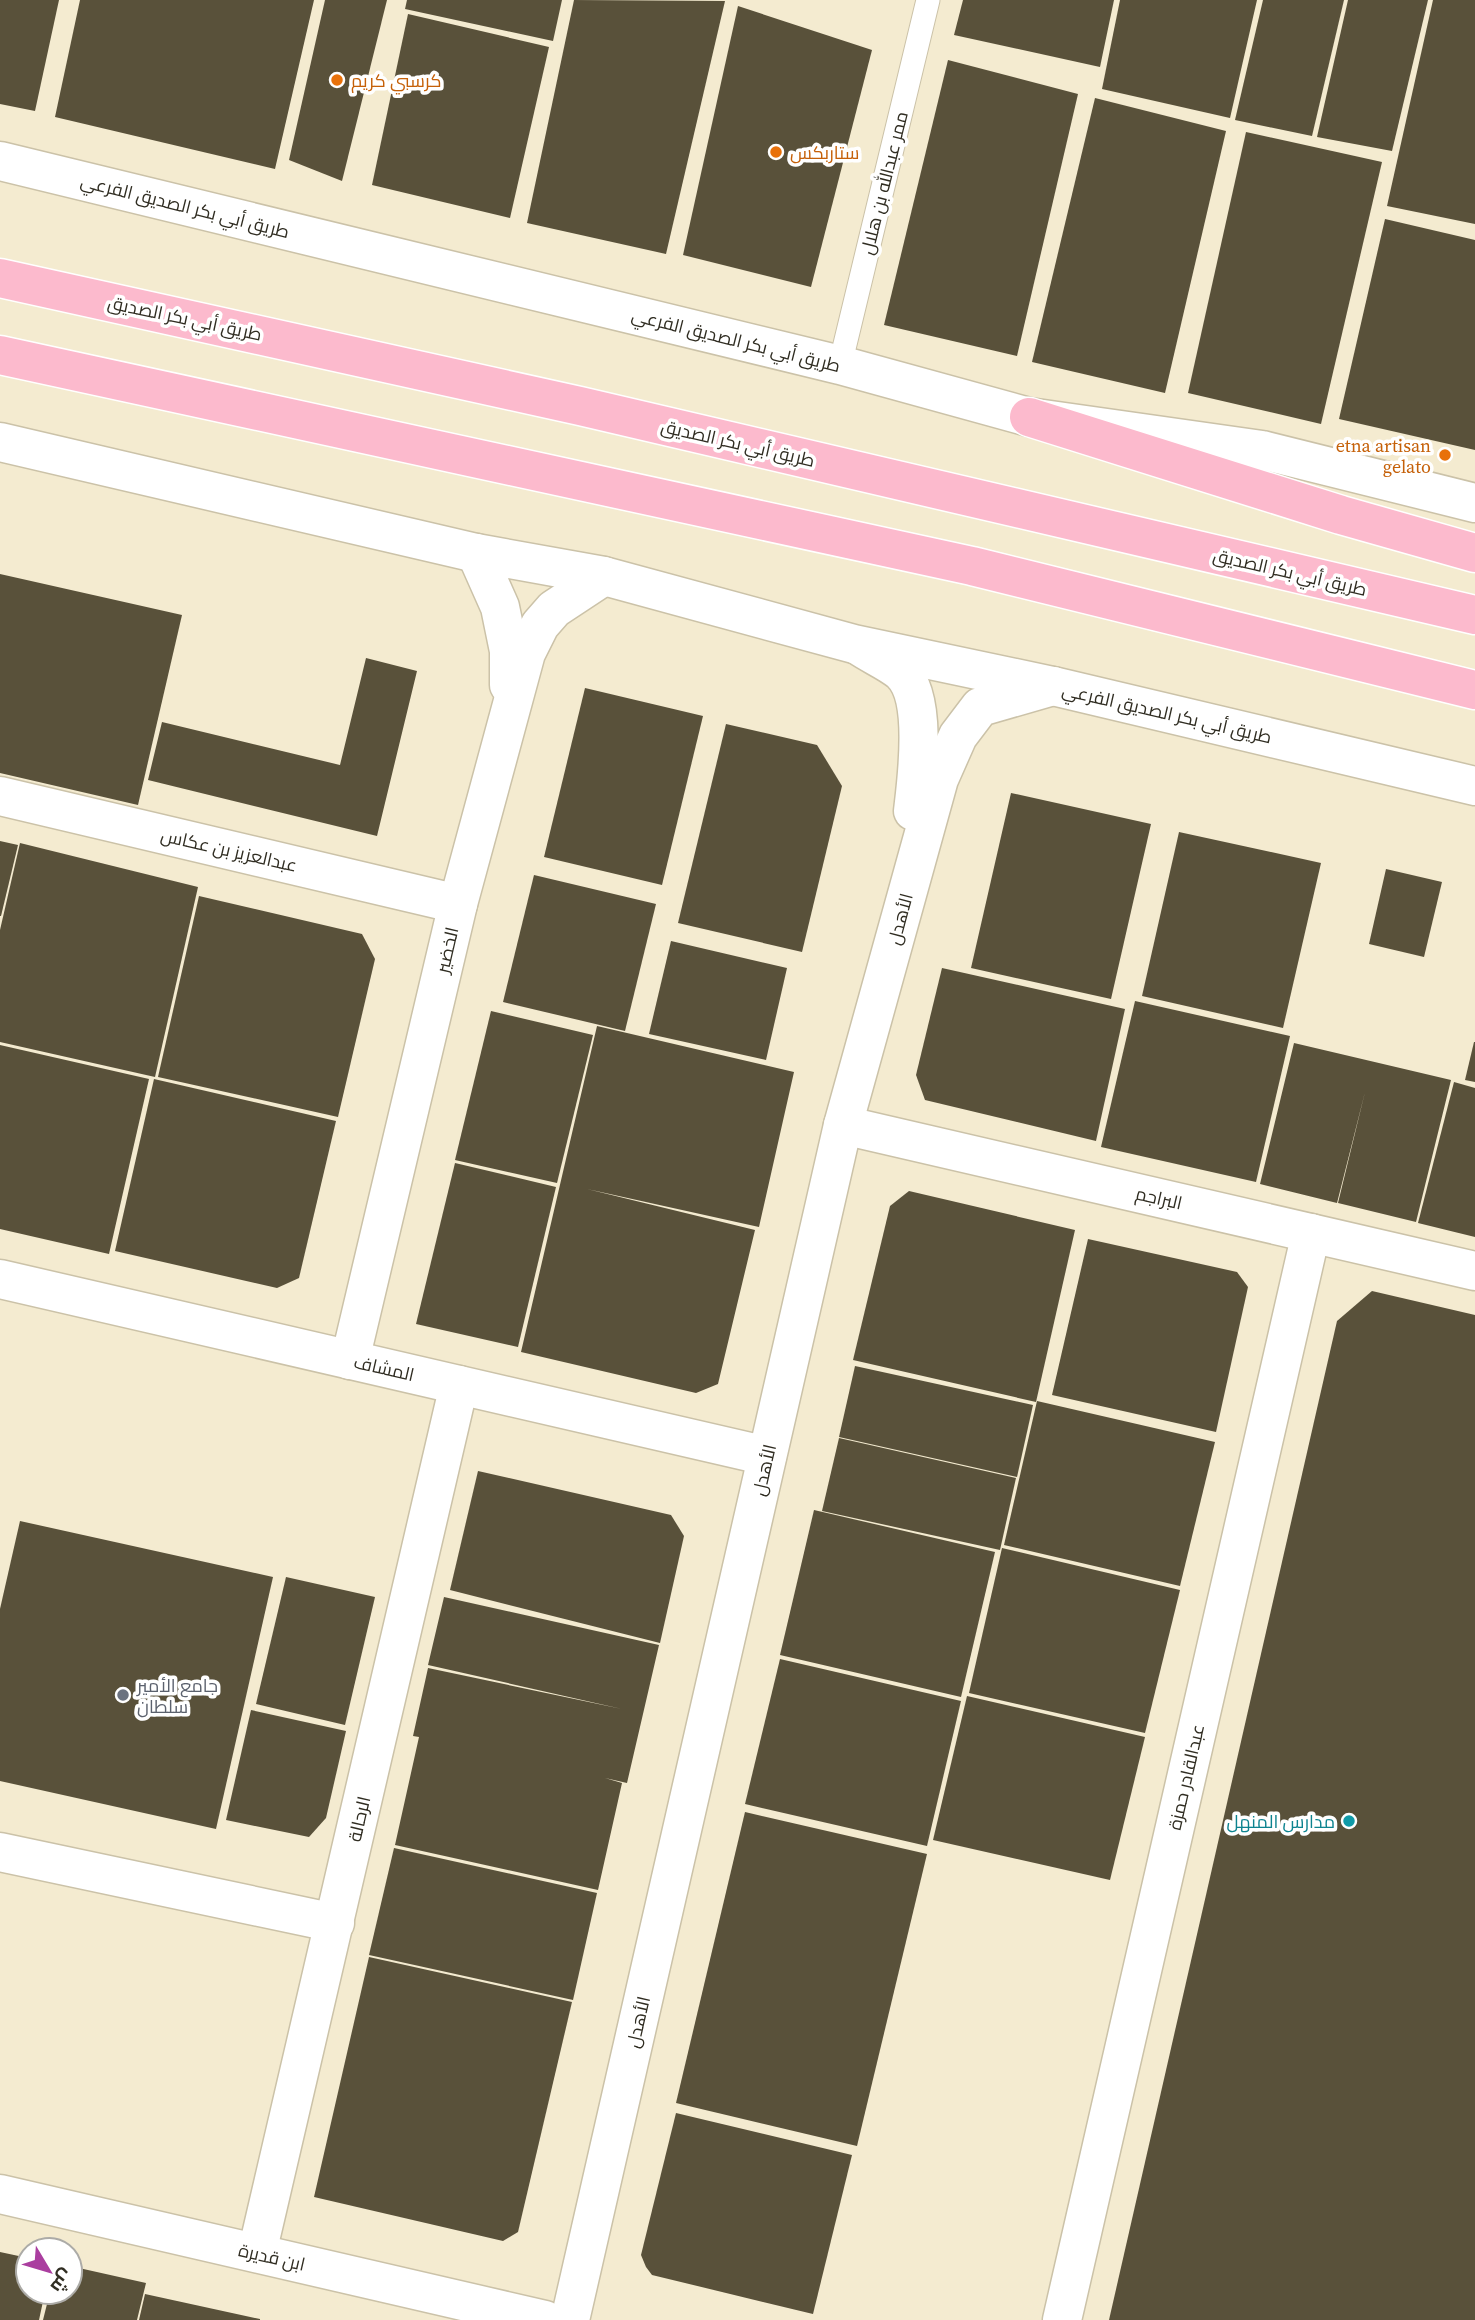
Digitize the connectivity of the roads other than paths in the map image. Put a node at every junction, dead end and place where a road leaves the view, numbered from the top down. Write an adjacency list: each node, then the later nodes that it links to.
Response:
1 (928, 0): 5 (lane, ممر عبدالله بن هلال)
2 (0, 161): 5 (street, طريق أبي بكر الصديق الفرعي)
3 (0, 278): 12 (main road, طريق أبي بكر الصديق)
4 (0, 355): 15 (main road)
5 (840, 365): 6 (street, طريق أبي بكر الصديق الفرعي)
6 (1029, 417): 8 (street, طريق أبي بكر الصديق الفرعي); 10 (main road)
7 (0, 442): 9 (street, طريق أبي بكر الصديق الفرعي)
8 (1475, 503)
9 (476, 553): 11 (street, طريق أبي بكر الصديق الفرعي); 16 (street)
10 (1475, 553)
11 (604, 576): 13 (street, طريق أبي بكر الصديق الفرعي); 16 (street, الخضير)
12 (1475, 615)
13 (854, 643): 14 (street, طريق أبي بكر الصديق الفرعي); 20 (street)
14 (1053, 686): 17 (street, طريق أبي بكر الصديق الفرعي); 20 (street, الأهدل)
15 (1475, 690)
16 (504, 727): 19 (street, الخضير)
17 (1475, 786)
18 (0, 796): 19 (street, عبدالعزيز بن عكاس)
19 (458, 904): 25 (street, الخضير)
20 (899, 921): 21 (street, الأهدل)
21 (843, 1125): 22 (street, البراجم); 27 (street, الأهدل)
22 (1311, 1233): 23 (street, البراجم); 34 (street, عبدالقادر حمزة)
23 (1475, 1271)
24 (0, 1279): 25 (street, المشاف)
25 (350, 1360): 26 (street, المشاف)
26 (459, 1385): 27 (street, المشاف); 29 (street, الرحالة)
27 (767, 1456): 33 (street, الأهدل)
28 (0, 1852): 29 (street)
29 (335, 1923): 31 (street, الرحالة)
30 (0, 2194): 31 (street, ابن قديرة)
31 (257, 2253): 32 (street, ابن قديرة)
32 (545, 2320)
33 (570, 2320)
34 (1062, 2320)

